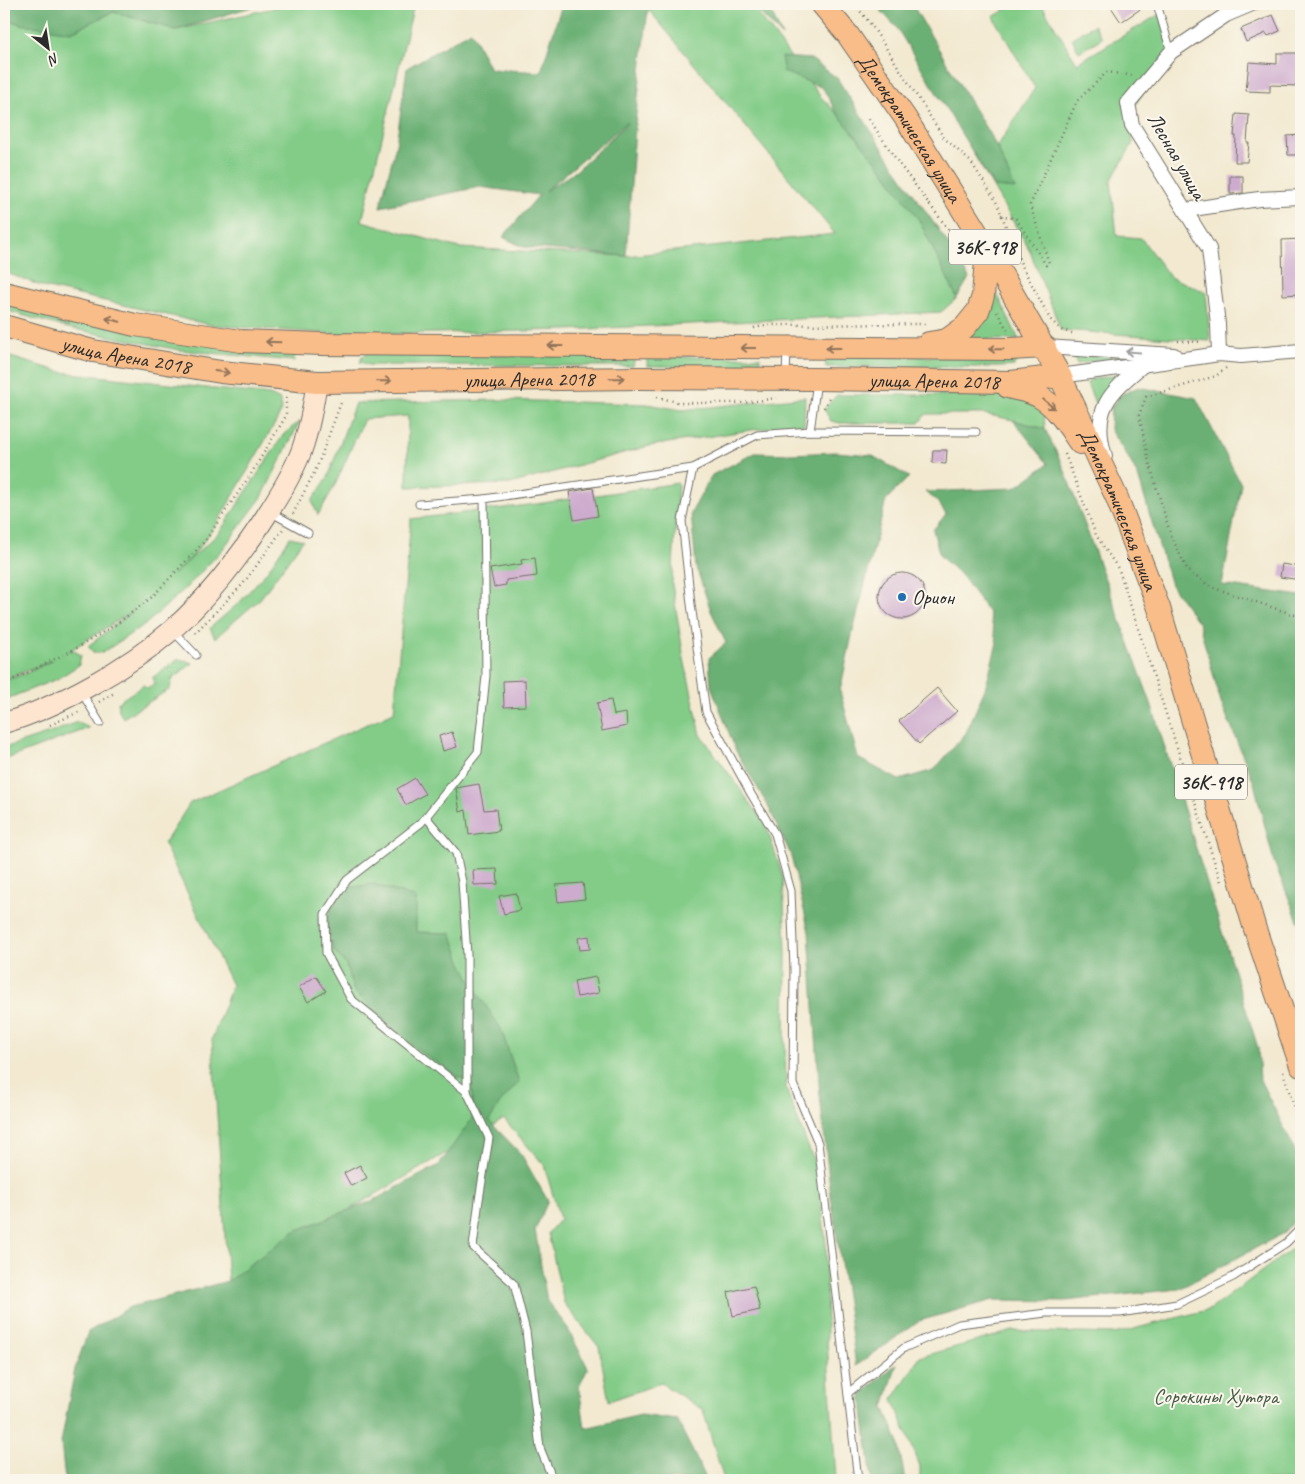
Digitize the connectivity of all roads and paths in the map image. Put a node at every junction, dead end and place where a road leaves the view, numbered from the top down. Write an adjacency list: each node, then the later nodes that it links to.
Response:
1 (822, 4): 13 (main road, Демократическая улица / 36К-918)
2 (854, 4): 12 (path)
3 (1153, 4): 6 (lane)
4 (1157, 4): 6 (lane)
5 (1252, 4): 7 (street, Лесная улица)
6 (1160, 14): 7 (lane)
7 (1171, 52): 8 (street, Лесная улица)
8 (1148, 78): 11 (street, Лесная улица); 12 (path)
9 (868, 119): 14 (path)
10 (1301, 197): 11 (street)
11 (1186, 210): 27 (street, Лесная улица)
12 (1001, 215): 21 (path)
13 (987, 249): 24 (main road, Демократическая улица / 36К-918); 26 (main road)
14 (971, 266)
15 (4, 293): 23 (main road, улица Арена 2018, one-way to 15)
16 (997, 312): 20 (path)
17 (927, 324): 19 (path)
18 (4, 326): 34 (main road, улица Арена 2018, one-way to 34)
19 (749, 330)
20 (1010, 335)
21 (1081, 336)
22 (1176, 341): 27 (path)
23 (322, 344): 25 (main road, улица Арена 2018, one-way to 23); 34 (main road)
24 (1044, 347): 26 (main road, улица Арена 2018, one-way to 26); 29 (street, one-way to 24); 32 (main road, Демократическая улица / 36К-918)
25 (787, 348): 26 (main road, улица Арена 2018, one-way to 25); 36 (lane)
26 (902, 348)
27 (1219, 348): 29 (street); 30 (street)
28 (1301, 351): 30 (street)
29 (1199, 356): 31 (street)
30 (1241, 356): 52 (path)
31 (1143, 365): 32 (street); 46 (street)
32 (1060, 376): 35 (main road, улица Арена 2018); 46 (main road, Демократическая улица / 36К-918)
33 (817, 378): 35 (main road, улица Арена 2018); 36 (main road, улица Арена 2018); 42 (lane)
34 (317, 382): 36 (main road, улица Арена 2018, one-way to 36); 49 (main road)
35 (988, 382): 46 (main road, one-way to 46)
36 (782, 388): 39 (path)
37 (281, 393): 55 (path)
38 (833, 394): 41 (path)
39 (656, 396)
40 (345, 398): 50 (path)
41 (823, 412)
42 (810, 431): 43 (lane); 45 (lane)
43 (976, 432)
44 (1062, 447): 62 (path)
45 (693, 468): 47 (lane); 67 (lane)
46 (1117, 498): 63 (main road, Демократическая улица / 36К-918)
47 (484, 499): 48 (lane); 61 (lane)
48 (419, 504)
49 (269, 512): 50 (lane); 53 (main road)
50 (288, 521): 51 (lane); 53 (path)
51 (308, 533)
52 (1301, 617)
53 (178, 636): 54 (lane); 57 (main road)
54 (196, 655)
55 (4, 682)
56 (121, 688): 57 (path)
57 (85, 698): 58 (main road); 59 (lane); 60 (path)
58 (4, 723)
59 (100, 723)
60 (46, 727)
61 (426, 817): 64 (lane); 64 (lane)
62 (1221, 882)
63 (1292, 1069): 65 (path)
64 (467, 1092): 68 (lane)
65 (1301, 1128)
66 (1301, 1228): 67 (lane)
67 (848, 1392): 69 (lane)
68 (553, 1480)
69 (858, 1480)

